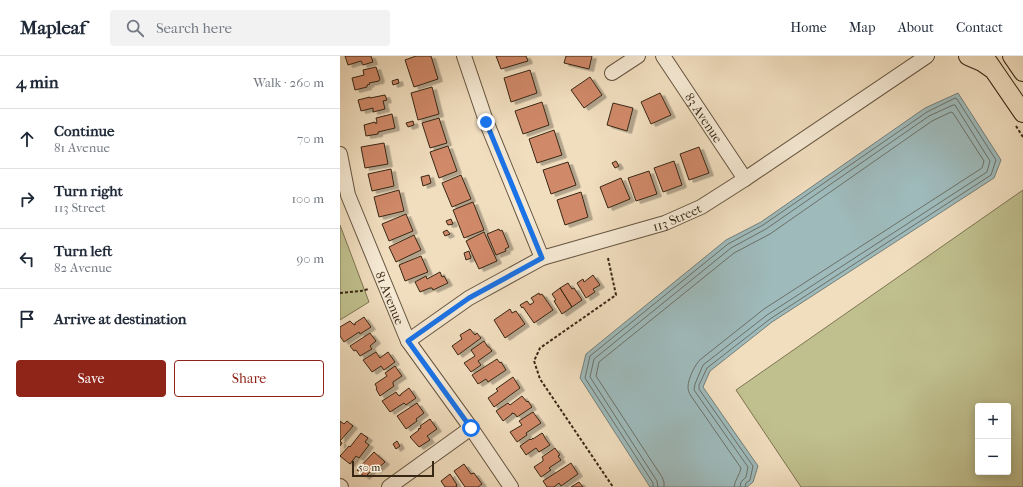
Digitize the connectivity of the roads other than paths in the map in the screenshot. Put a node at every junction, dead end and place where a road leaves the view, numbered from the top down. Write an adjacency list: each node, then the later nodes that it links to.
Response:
1 (464, 56): 14 (street)
2 (638, 56): 10 (street)
3 (663, 56): 13 (street, 83 Avenue)
4 (927, 56): 13 (street, 113 Street)
5 (968, 56): 8 (main road)
6 (984, 56): 8 (main road)
7 (1012, 56): 9 (main road)
8 (995, 70): 11 (main road)
9 (1023, 72)
10 (612, 73)
11 (1023, 113)
12 (340, 154): 15 (street, 81 Avenue)
13 (745, 179): 14 (street, 113 Street)
14 (542, 258): 15 (street, 113 Street)
15 (408, 341): 16 (street, 81 Avenue)
16 (471, 428): 17 (street); 18 (street, 81 Avenue)
17 (389, 487)
18 (511, 487)

